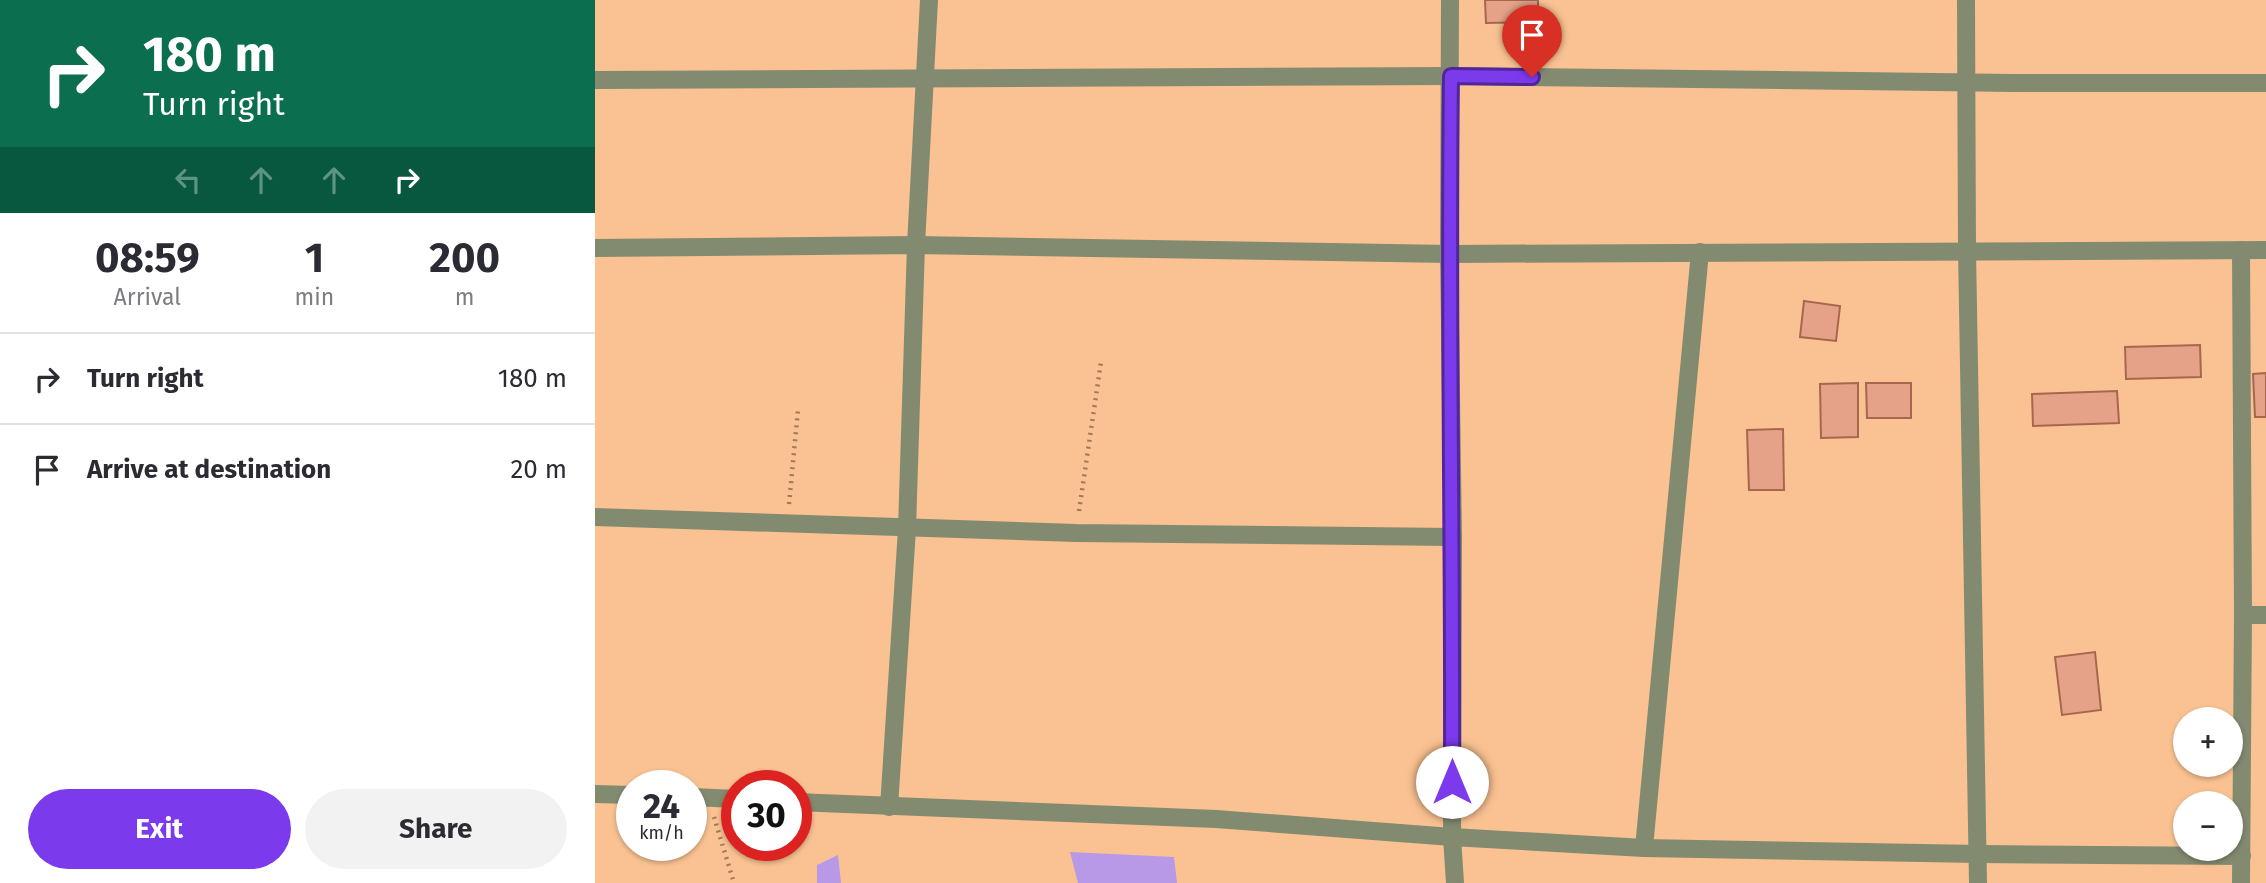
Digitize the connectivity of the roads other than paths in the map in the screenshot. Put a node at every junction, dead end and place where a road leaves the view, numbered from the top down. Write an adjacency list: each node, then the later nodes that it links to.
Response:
1 (929, 0): 5 (street)
2 (1450, 0): 4 (street)
3 (1966, 0): 7 (street)
4 (1451, 76): 5 (street); 7 (street); 15 (street)
5 (926, 78): 6 (street); 9 (street)
6 (595, 80)
7 (1968, 83): 8 (street); 11 (street)
8 (2266, 83)
9 (916, 245): 10 (street); 15 (street); 17 (street)
10 (595, 248)
11 (1966, 250): 12 (street); 14 (street); 28 (street)
12 (2241, 250): 13 (street); 19 (street)
13 (2266, 250)
14 (1700, 252): 15 (street); 27 (street)
15 (1449, 254): 18 (street)
16 (595, 517): 17 (street)
17 (907, 529): 18 (street); 25 (street)
18 (1453, 537): 26 (street)
19 (2243, 615): 20 (street); 21 (street)
20 (2266, 615)
21 (2242, 791)
22 (595, 794): 23 (street)
23 (616, 795)
24 (812, 803): 25 (street)
25 (890, 807): 26 (street)
26 (1452, 836): 27 (street); 31 (street)
27 (1644, 848): 28 (street)
28 (1979, 855): 29 (street); 32 (street)
29 (2173, 856)
30 (2242, 861): 33 (street)
31 (1455, 883)
32 (1978, 883)
33 (2241, 883)

